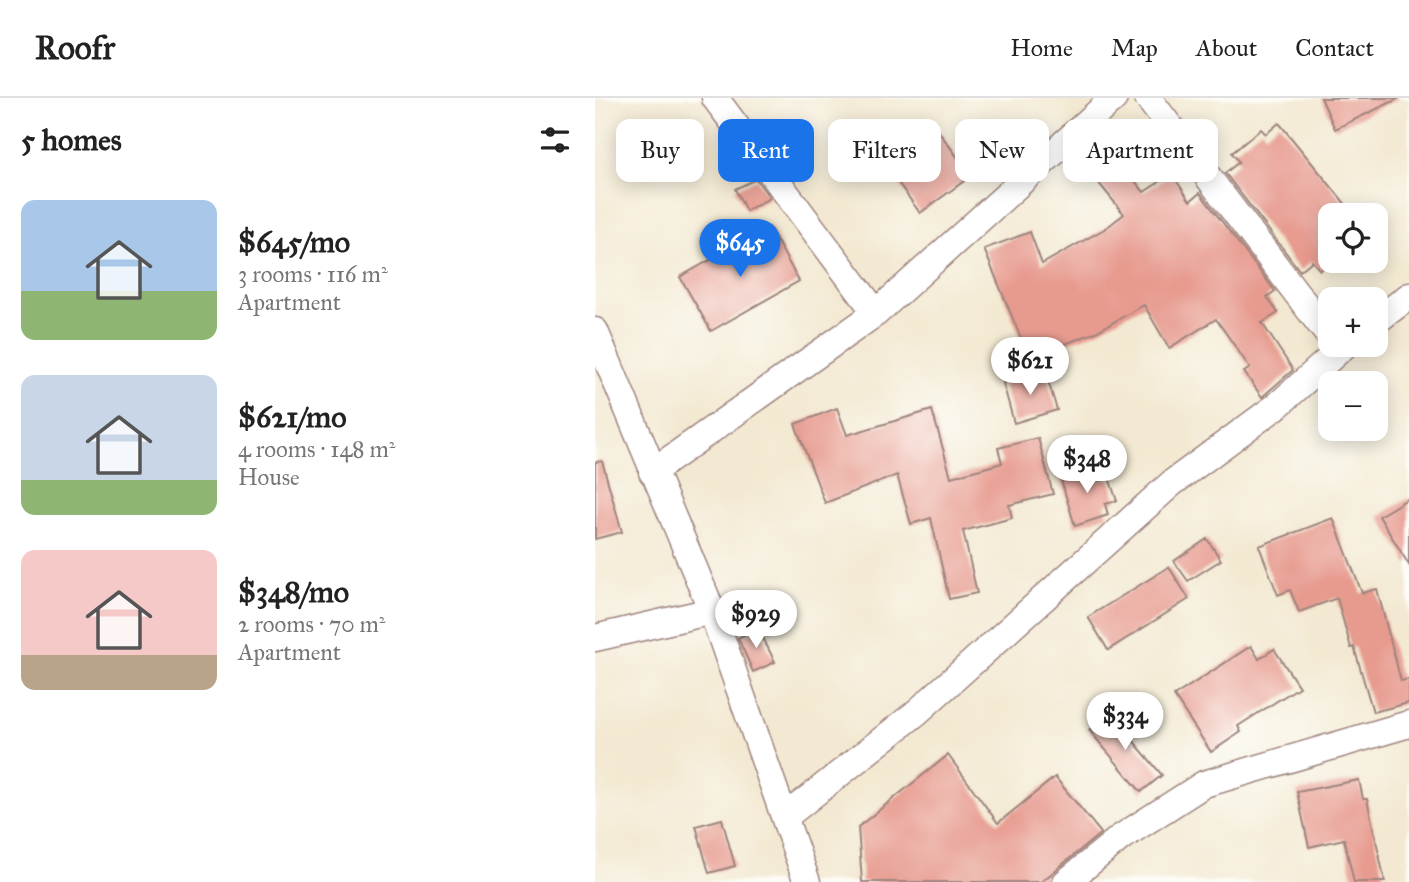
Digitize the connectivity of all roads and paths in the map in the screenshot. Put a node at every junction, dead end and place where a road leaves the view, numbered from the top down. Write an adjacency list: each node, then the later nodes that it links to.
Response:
1 (715, 98): 6 (street)
2 (1114, 98): 6 (street)
3 (1148, 98): 7 (street)
4 (1409, 296): 5 (street)
5 (1388, 312)
6 (876, 313): 10 (street)
7 (1318, 319)
8 (595, 331): 10 (street)
9 (1324, 357): 14 (street)
10 (652, 472): 11 (street)
11 (712, 611): 12 (street); 14 (street)
12 (595, 638)
13 (1409, 724): 16 (street)
14 (785, 817): 15 (street)
15 (807, 882)
16 (1066, 882)

